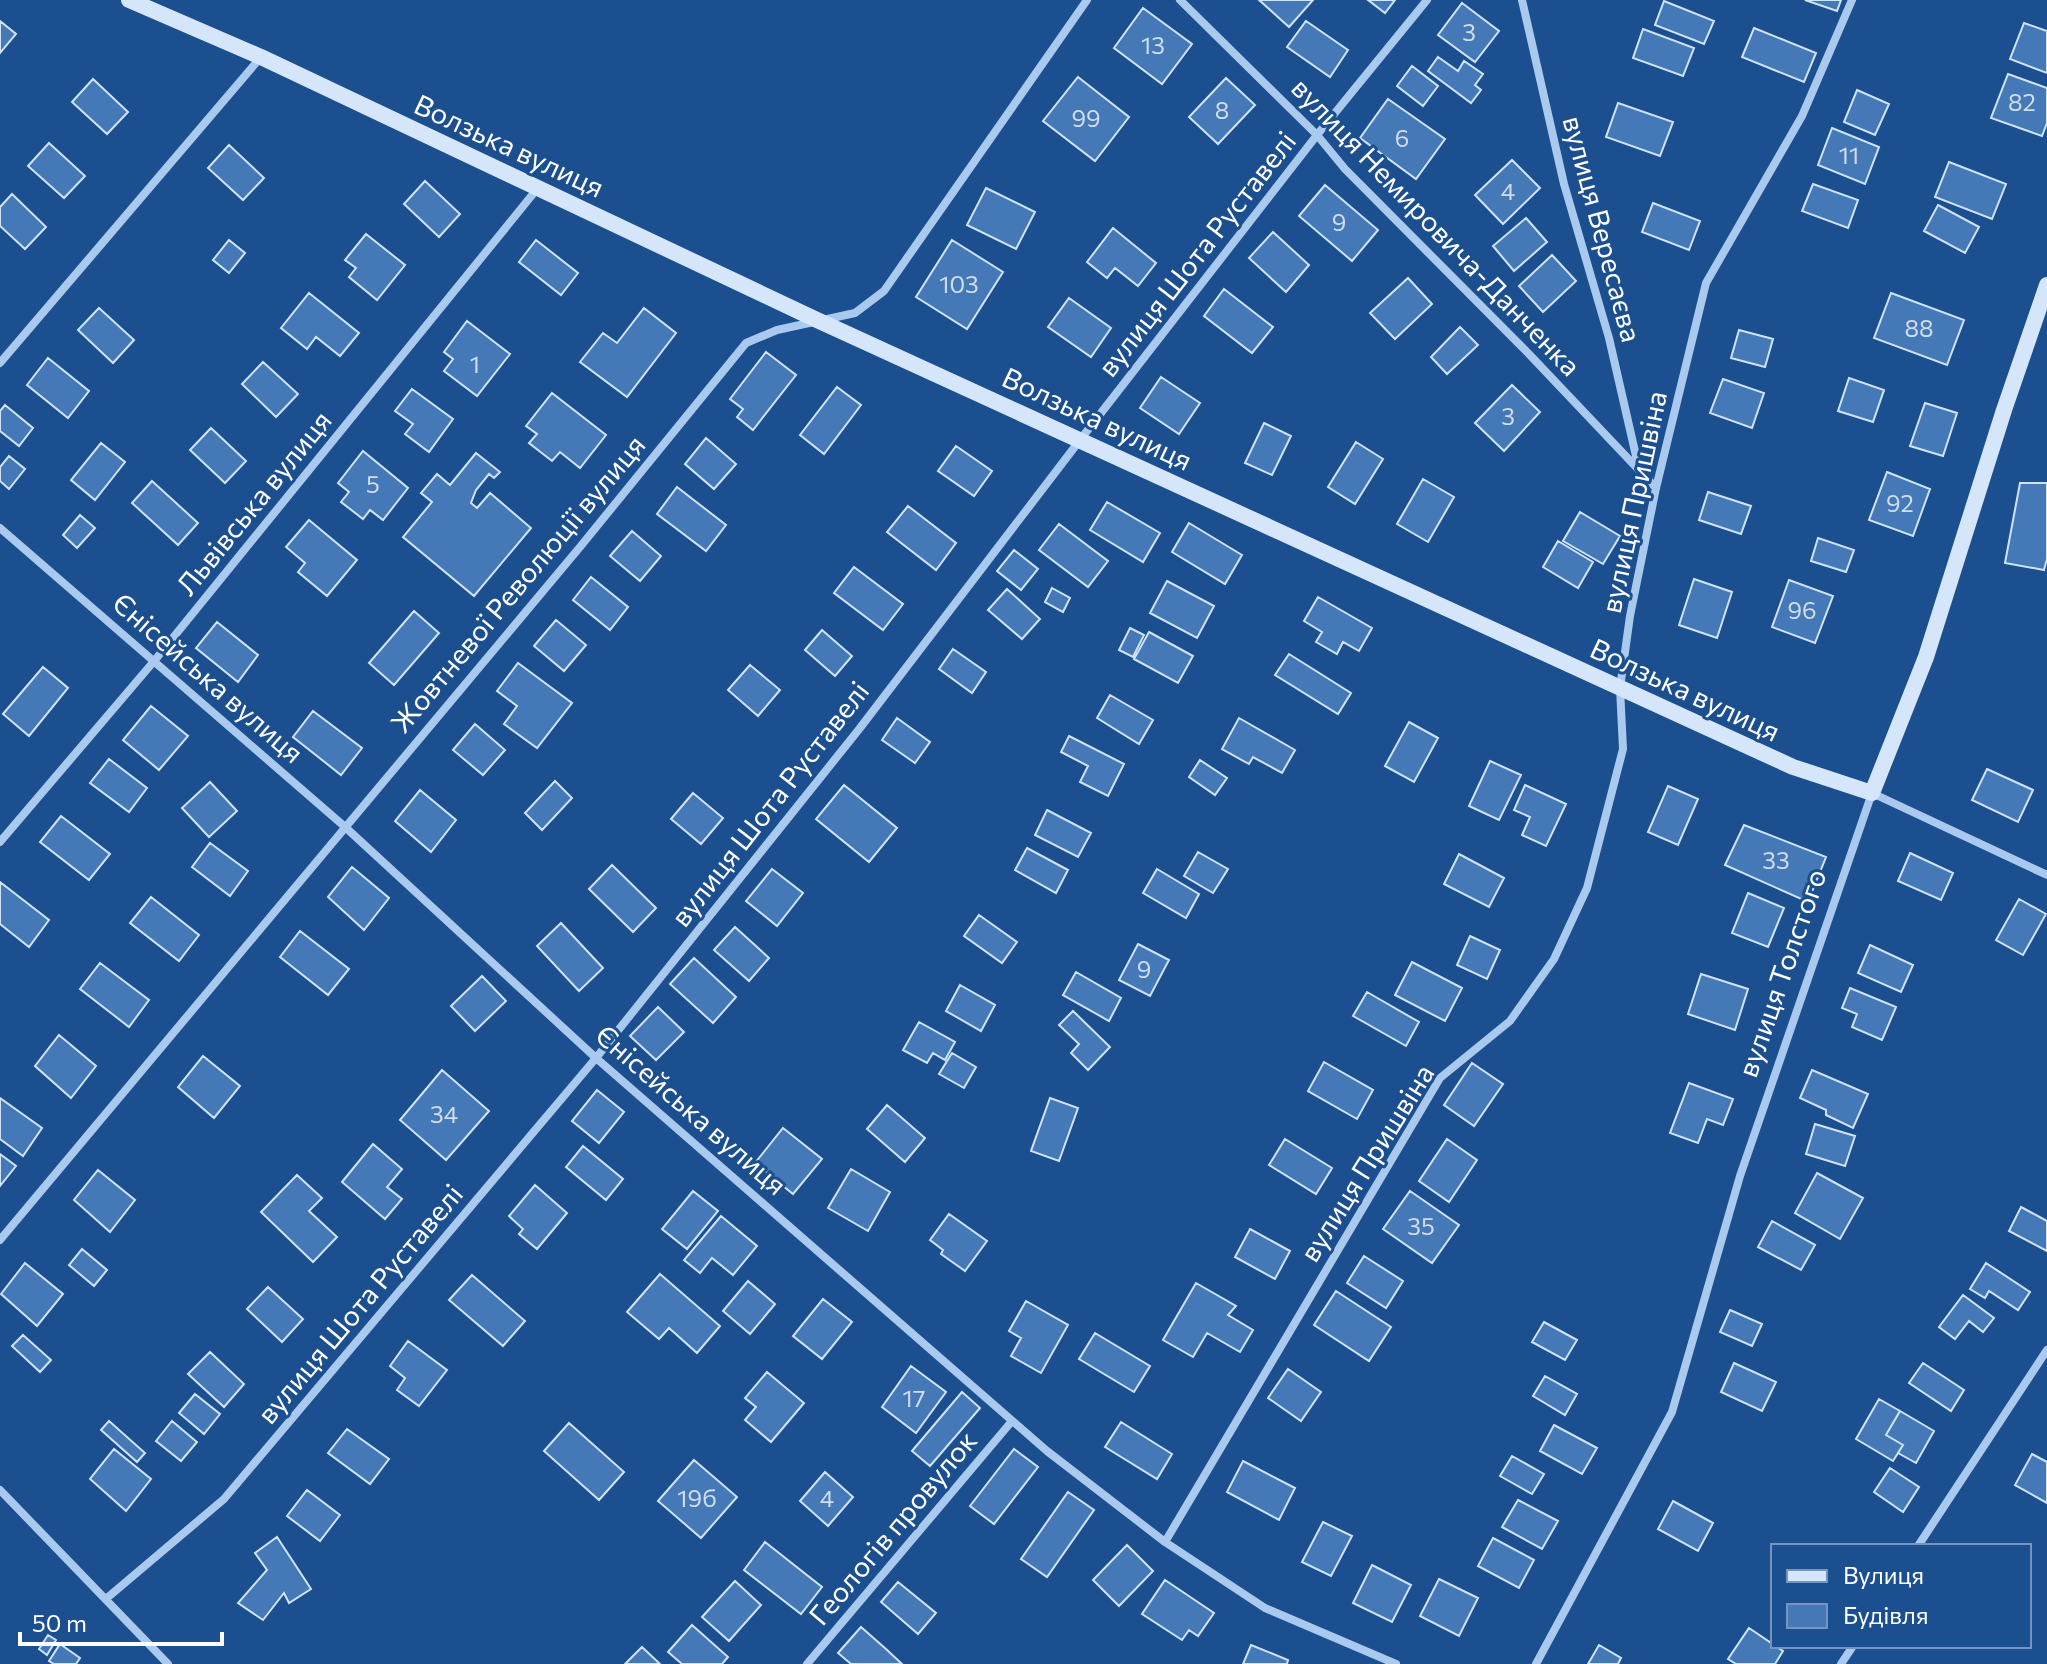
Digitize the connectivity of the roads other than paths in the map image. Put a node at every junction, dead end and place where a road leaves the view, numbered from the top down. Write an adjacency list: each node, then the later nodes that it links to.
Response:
1 (129, 0): 7 (street, Волзька вулиця)
2 (1087, 0): 11 (street, Жовтневої Революції вулиця)
3 (1180, 0): 8 (street, вулиця Немировича-Данченка)
4 (1427, 0): 8 (street, вулиця Шота Руставелі)
5 (1522, 0): 14 (street, вулиця Вересаєва)
6 (1852, 0): 15 (street, вулиця Пришвіна)
7 (261, 57): 9 (street, Волзька вулиця); 12 (street)
8 (1317, 135): 13 (street, вулиця Шота Руставелі); 14 (street, вулиця Немировича-Данченка)
9 (537, 189): 11 (street, Волзька вулиця); 17 (street, Львівська вулиця)
10 (2047, 285): 19 (street, вулиця Толстого)
11 (817, 320): 13 (street, Волзька вулиця); 20 (street, Жовтневої Революції вулиця)
12 (0, 363)
13 (1080, 440): 18 (street, Волзька вулиця); 23 (street, вулиця Шота Руставелі)
14 (1639, 470): 15 (street, вулиця Немировича-Данченка)
15 (1656, 488): 18 (street, вулиця Пришвіна)
16 (0, 528): 17 (street, Єнісейська вулиця)
17 (155, 660): 20 (street, Єнісейська вулиця); 21 (street, Львівська вулиця)
18 (1620, 688): 19 (street, Волзька вулиця); 28 (street, вулиця Пришвіна)
19 (1872, 793): 22 (street, Волзька вулиця); 34 (street, вулиця Толстого)
20 (344, 826): 23 (street, Єнісейська вулиця); 24 (street, Жовтневої Революції вулиця)
21 (0, 842)
22 (2047, 875)
23 (596, 1058): 26 (street, Єнісейська вулиця); 30 (street, вулиця Шота Руставелі)
24 (0, 1240)
25 (2047, 1350): 29 (street)
26 (1012, 1421): 28 (street, Єнісейська вулиця); 32 (street, Геологів провулок)
27 (0, 1490): 30 (street)
28 (1165, 1542): 33 (street, Єнісейська вулиця)
29 (1919, 1544)
30 (107, 1598): 31 (street)
31 (168, 1664)
32 (807, 1664)
33 (1396, 1664)
34 (1536, 1664)

